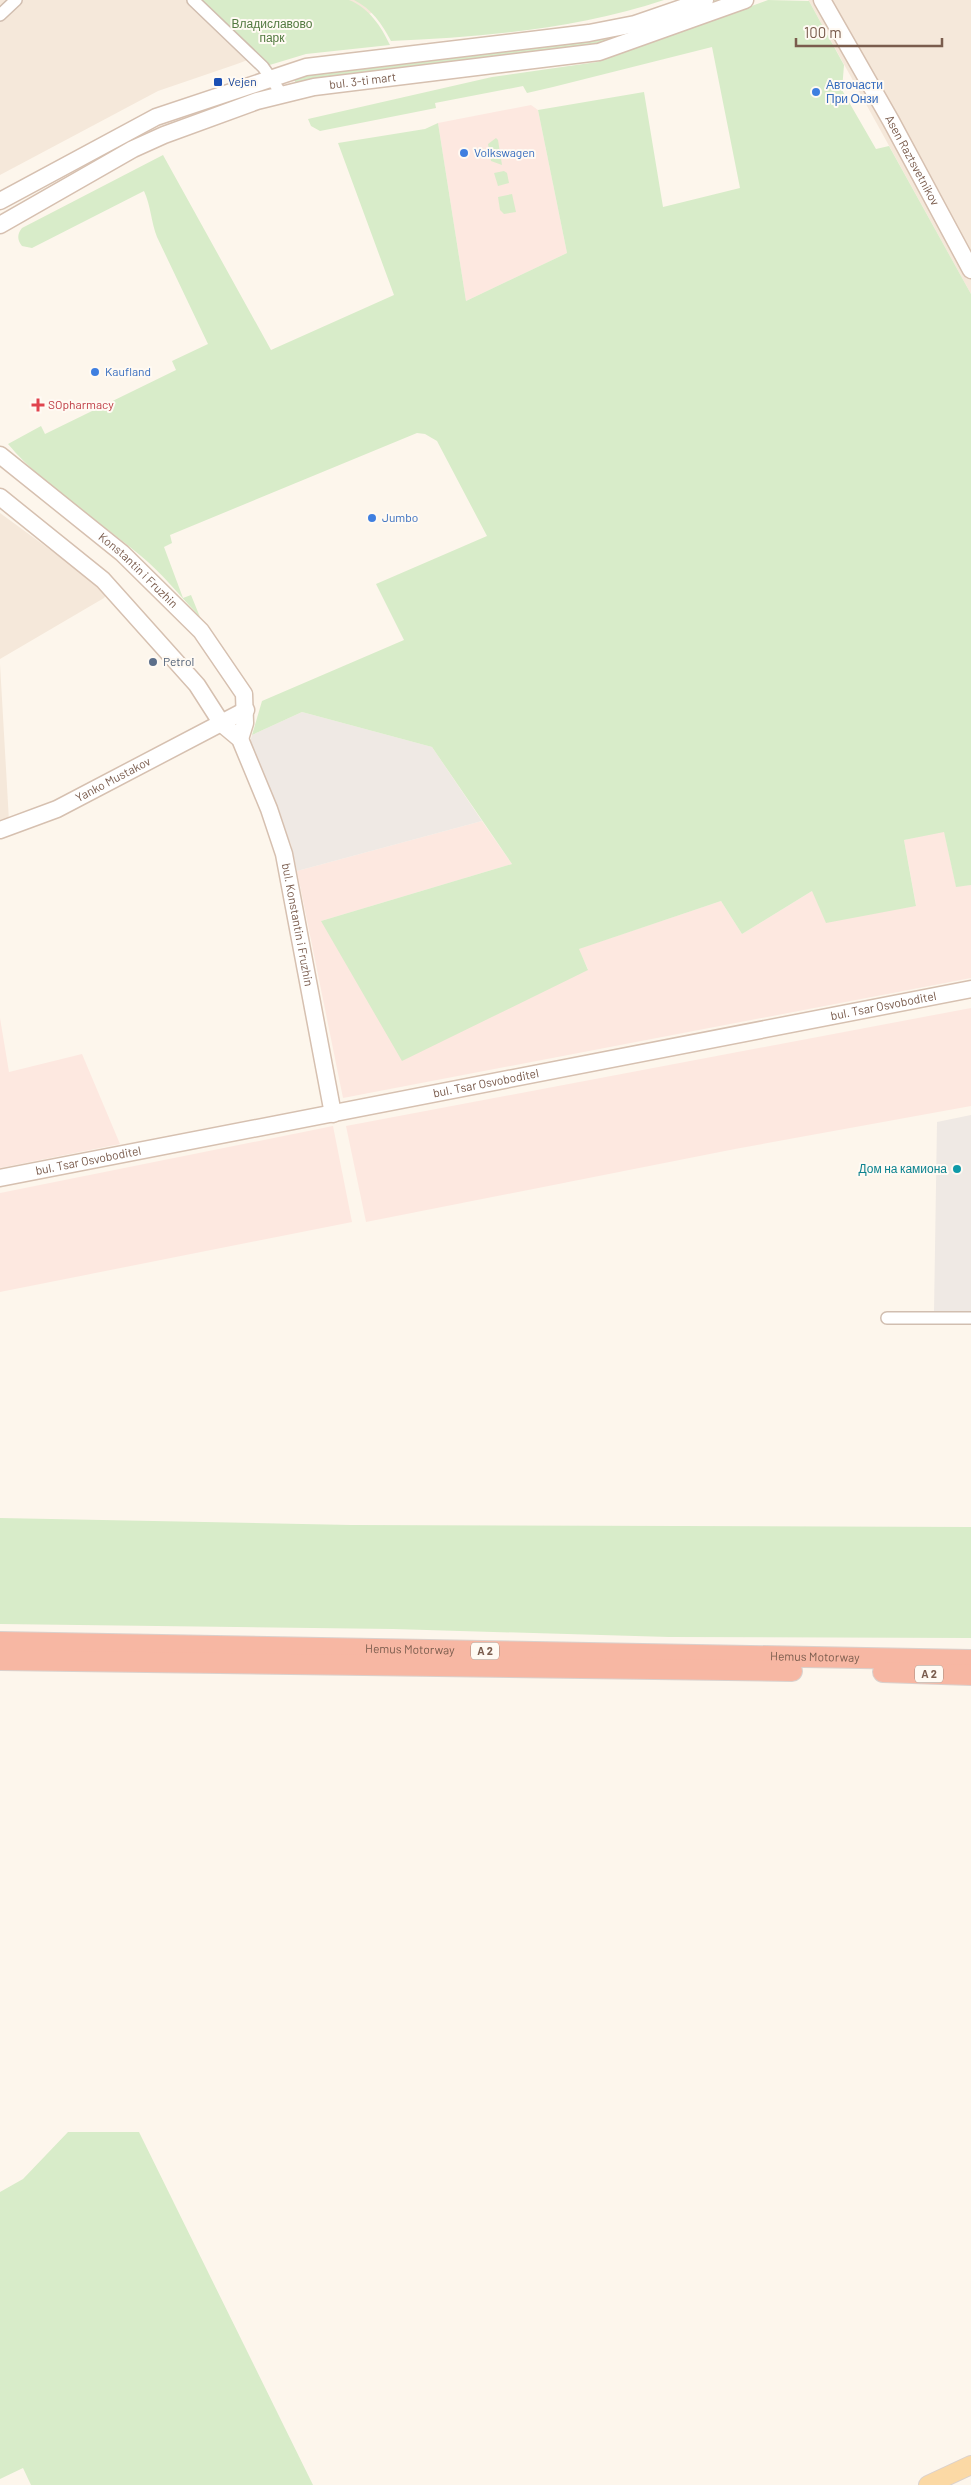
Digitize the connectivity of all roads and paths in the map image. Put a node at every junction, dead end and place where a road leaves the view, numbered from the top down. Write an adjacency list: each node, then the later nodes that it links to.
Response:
1 (16, 0): 6 (street)
2 (193, 0): 7 (street)
3 (705, 0): 7 (street, bul. 3-ti mart)
4 (745, 0): 8 (street, bul. 3-ti mart)
5 (822, 0): 11 (street, Asen Raztsvetnikov)
6 (0, 15)
7 (272, 78): 8 (street); 9 (street, bul. 3-ti mart)
8 (282, 96): 10 (street, bul. 3-ti mart)
9 (0, 201)
10 (0, 224)
11 (971, 270)
12 (0, 455): 14 (street, Konstantin i Fruzhin)
13 (0, 497): 15 (street)
14 (246, 710): 15 (street, Yanko Mustakov); 16 (street)
15 (222, 724): 16 (street, bul. Konstantin i Fruzhin); 17 (street, Yanko Mustakov)
16 (240, 739): 19 (street, bul. Konstantin i Fruzhin)
17 (0, 830)
18 (971, 989): 19 (street, bul. Tsar Osvoboditel)
19 (333, 1114): 20 (street, bul. Tsar Osvoboditel)
20 (0, 1178)
21 (886, 1318): 22 (street)
22 (971, 1318)
23 (0, 1642): 25 (highway, Hemus Motorway / A 2)
24 (0, 1660): 26 (highway, Hemus Motorway / A 2)
25 (971, 1660)
26 (971, 1675)
27 (971, 2465): 28 (main road)
28 (928, 2485)

